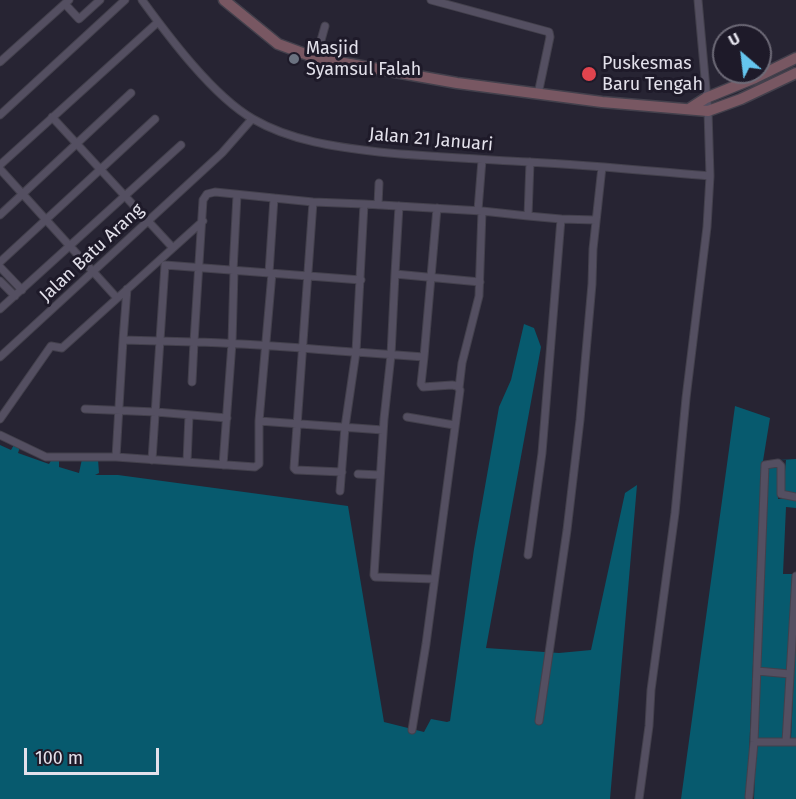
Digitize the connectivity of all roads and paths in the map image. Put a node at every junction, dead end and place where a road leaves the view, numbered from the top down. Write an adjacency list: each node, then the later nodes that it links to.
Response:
1 (100, 0): 8 (street)
2 (124, 0): 11 (street)
3 (142, 0): 9 (street, Jalan 21 Januari)
4 (225, 0): 12 (main road)
5 (431, 0): 17 (street)
6 (698, 0): 18 (street)
7 (67, 2): 8 (street); 14 (street)
8 (79, 19): 11 (street)
9 (158, 22): 22 (street); 24 (street, Jalan 21 Januari)
10 (325, 26): 12 (street)
11 (91, 31): 21 (street)
12 (316, 58): 17 (main road)
13 (796, 58): 18 (main road)
14 (0, 62)
15 (796, 73): 20 (main road)
16 (131, 93): 25 (street)
17 (538, 94): 19 (main road)
18 (706, 98): 19 (main road); 20 (street)
19 (689, 110): 20 (main road)
20 (708, 111): 33 (street)
21 (0, 115)
22 (52, 117): 25 (street); 29 (street)
23 (155, 119): 31 (street)
24 (252, 119): 27 (street, Jalan 21 Januari); 50 (street, Jalan Batu Arang)
25 (77, 144): 31 (street); 35 (street)
26 (181, 145): 37 (street)
27 (482, 160): 28 (street, Jalan 21 Januari); 44 (street)
28 (530, 162): 30 (street, Jalan 21 Januari); 46 (street)
29 (0, 165)
30 (602, 167): 33 (street, Jalan 21 Januari); 49 (street)
31 (100, 169): 37 (street); 47 (street)
32 (0, 170): 35 (street)
33 (710, 176): 117 (street)
34 (379, 183): 41 (street)
35 (23, 194): 45 (street); 47 (street)
36 (237, 195): 38 (street); 51 (street); 57 (street)
37 (125, 196): 50 (street); 52 (street)
38 (274, 198): 39 (street); 59 (street)
39 (312, 202): 40 (street); 61 (street)
40 (364, 204): 41 (street); 63 (street)
41 (378, 205): 42 (street)
42 (399, 206): 43 (street); 60 (street)
43 (437, 208): 44 (street); 62 (street)
44 (480, 211): 46 (street); 65 (street)
45 (0, 215)
46 (528, 216): 48 (street)
47 (47, 219): 52 (street); 54 (street)
48 (561, 219): 49 (street); 105 (street)
49 (596, 220): 111 (street)
50 (148, 221): 53 (street); 58 (street, Jalan Batu Arang)
51 (202, 221): 53 (street); 56 (street)
52 (71, 246): 58 (street); 67 (street)
53 (173, 248): 66 (street)
54 (0, 262)
55 (0, 267): 67 (street)
56 (199, 268): 57 (street); 72 (street); 73 (street)
57 (234, 271): 59 (street); 74 (street)
58 (94, 272): 69 (street); 79 (street, Jalan Batu Arang)
59 (271, 273): 61 (street); 75 (street)
60 (395, 274): 62 (street); 78 (street)
61 (306, 276): 63 (street); 76 (street)
62 (431, 278): 65 (street); 80 (street)
63 (361, 280): 77 (street)
64 (0, 281): 68 (street)
65 (480, 282): 82 (street)
66 (127, 289): 69 (street); 71 (street)
67 (21, 290): 68 (street)
68 (15, 296): 70 (street)
69 (117, 298): 89 (street)
70 (0, 309)
71 (123, 340): 72 (street); 84 (street)
72 (160, 341): 73 (street); 85 (street)
73 (194, 342): 74 (street); 81 (street)
74 (232, 343): 75 (street); 88 (street)
75 (265, 345): 76 (street); 90 (street)
76 (301, 348): 77 (street); 91 (street)
77 (356, 352): 78 (street); 93 (street)
78 (391, 355): 80 (street); 94 (street)
79 (0, 357)
80 (424, 357): 82 (street)
81 (192, 382)
82 (459, 388): 92 (street)
83 (85, 409): 84 (street)
84 (119, 411): 85 (street); 96 (street)
85 (156, 412): 86 (street); 97 (street)
86 (189, 415): 88 (street); 98 (street)
87 (407, 417): 92 (street)
88 (227, 418): 99 (street)
89 (0, 419)
90 (259, 421): 91 (street); 99 (street)
91 (296, 424): 93 (street); 100 (street)
92 (454, 425): 107 (street)
93 (345, 427): 94 (street); 100 (street)
94 (383, 430): 102 (street)
95 (0, 435): 96 (street)
96 (116, 458): 97 (street)
97 (152, 460): 98 (street)
98 (187, 462): 99 (street)
99 (223, 465)
100 (342, 472): 103 (street)
101 (358, 474): 102 (street)
102 (380, 475): 107 (street)
103 (340, 491)
104 (796, 497): 109 (street)
105 (528, 555)
106 (796, 576): 108 (street)
107 (434, 579): 112 (street)
108 (795, 613): 110 (street)
109 (757, 670): 110 (street); 113 (street)
110 (790, 675): 114 (street)
111 (539, 721)
112 (412, 730)
113 (754, 742): 114 (street); 116 (street)
114 (786, 742): 115 (street)
115 (796, 742)
116 (749, 797)
117 (639, 799)

